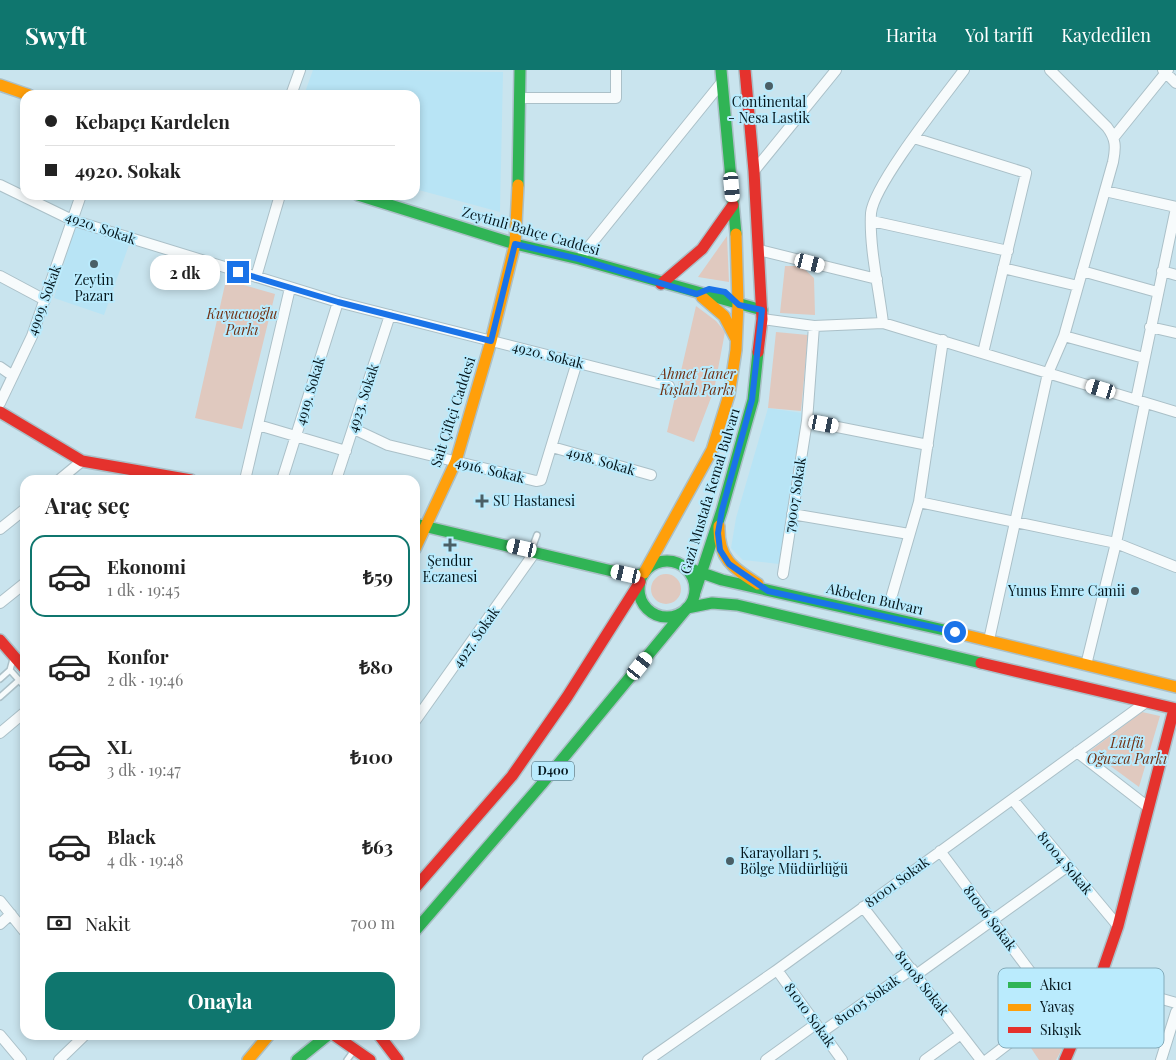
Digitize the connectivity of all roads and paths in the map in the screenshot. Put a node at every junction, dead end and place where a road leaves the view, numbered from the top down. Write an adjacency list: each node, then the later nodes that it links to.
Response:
1 (300, 70): 13 (street)
2 (520, 70): 15 (main road, Sait Çiftçi Caddesi)
3 (616, 70): 15 (street)
4 (721, 70): 10 (main road, Gazi Mustafa Kemal Bulvarı / D400)
5 (745, 70): 18 (main road, Gazi Mustafa Kemal Bulvarı)
6 (836, 70): 18 (street)
7 (964, 70): 17 (street)
8 (1054, 71): 16 (street)
9 (1166, 71): 11 (street); 16 (street)
10 (722, 82): 26 (main road, Gazi Mustafa Kemal Bulvarı / D400); 35 (street)
11 (1176, 83)
12 (0, 85): 14 (main road)
13 (293, 90)
14 (20, 92)
15 (520, 98): 31 (main road, Sait Çiftçi Caddesi)
16 (1114, 137): 20 (street)
17 (914, 138): 29 (street); 33 (street)
18 (754, 171): 32 (main road, Gazi Mustafa Kemal Bulvarı)
19 (0, 185): 21 (street, 4920. Sokak)
20 (1105, 191): 27 (street); 37 (street)
21 (20, 195)
22 (31, 200): 28 (street, 4920. Sokak)
23 (79, 200): 28 (street, 4909. Sokak)
24 (279, 200): 41 (street)
25 (374, 200): 31 (main road, Zeytinli Bahçe Caddesi)
26 (733, 205): 43 (main road); 50 (main road, Gazi Mustafa Kemal Bulvarı / D400)
27 (1176, 208): 34 (street)
28 (72, 220): 41 (street, 4920. Sokak); 48 (street, 4909. Sokak)
29 (872, 221): 33 (street); 42 (street)
30 (1176, 240): 34 (street)
31 (515, 244): 35 (main road, Zeytinli Bahçe Caddesi); 60 (main road, Sait Çiftçi Caddesi)
32 (759, 250): 42 (street); 52 (main road, Gazi Mustafa Kemal Bulvarı)
33 (1008, 251): 36 (street)
34 (1166, 253): 38 (street)
35 (579, 259): 43 (main road, Zeytinli Bahçe Caddesi)
36 (1003, 268): 44 (street); 61 (street)
37 (1082, 271): 44 (street); 46 (street)
38 (1162, 271): 39 (street); 46 (street)
39 (1176, 275)
40 (0, 276): 48 (street)
41 (256, 277): 45 (street, 4920. Sokak)
42 (877, 279): 53 (street)
43 (661, 284): 47 (main road, Zeytinli Bahçe Caddesi)
44 (1078, 286): 57 (street)
45 (290, 288): 49 (street, 4920. Sokak); 73 (street)
46 (1157, 292): 55 (street)
47 (697, 294): 50 (main road); 58 (main road)
48 (45, 300): 66 (street, 4909. Sokak)
49 (338, 302): 51 (street, 4920. Sokak); 75 (street, 4919. Sokak)
50 (739, 305): 52 (main road); 58 (main road, Gazi Mustafa Kemal Bulvarı / D400)
51 (390, 315): 60 (street, 4920. Sokak); 74 (street, 4923. Sokak)
52 (762, 315): 54 (street); 88 (main road, Gazi Mustafa Kemal Bulvarı)
53 (883, 323): 54 (street); 59 (street)
54 (814, 326): 72 (street, 79007 Sokak)
55 (1150, 327): 56 (street); 62 (street)
56 (1176, 333)
57 (1064, 336): 62 (street); 65 (street)
58 (736, 339): 102 (main road, Gazi Mustafa Kemal Bulvarı / D400)
59 (943, 340): 61 (street); 76 (street)
60 (491, 341): 63 (street, 4920. Sokak); 80 (main road, Sait Çiftçi Caddesi)
61 (983, 353): 65 (street)
62 (1144, 358): 68 (street)
63 (576, 362): 67 (street, 4920. Sokak); 77 (street)
64 (0, 367): 66 (street)
65 (1048, 373): 68 (street); 91 (street)
66 (13, 376): 69 (street, 4909. Sokak)
67 (669, 386)
68 (1140, 401): 71 (street); 96 (street)
69 (0, 403)
70 (0, 412): 79 (main road)
71 (1176, 412)
72 (807, 421): 76 (street); 89 (street, 79007 Sokak)
73 (258, 425): 75 (street); 83 (street)
74 (354, 429): 78 (street, 4923. Sokak); 80 (street, 4916. Sokak)
75 (296, 437): 78 (street); 84 (street, 4919. Sokak)
76 (928, 445): 87 (street)
77 (552, 447): 80 (street, 4916. Sokak); 86 (street, 4918. Sokak)
78 (346, 451): 85 (street, 4923. Sokak)
79 (82, 460): 81 (street); 82 (main road)
80 (456, 461): 92 (main road, Sait Çiftçi Caddesi)
81 (65, 475)
82 (137, 475)
83 (246, 475)
84 (284, 475)
85 (338, 475)
86 (651, 475)
87 (919, 502): 91 (street); 94 (street)
88 (722, 510): 100 (main road, Gazi Mustafa Kemal Bulvarı); 104 (main road)
89 (792, 514): 94 (street); 101 (street, 79007 Sokak)
90 (20, 517): 93 (street)
91 (1015, 523): 96 (street); 110 (street)
92 (421, 525): 97 (main road)
93 (0, 529)
94 (909, 534): 106 (street)
95 (537, 536): 97 (lane)
96 (1116, 543): 99 (street); 113 (street)
97 (533, 552): 102 (main road); 121 (street, 4927. Sokak)
98 (685, 567): 100 (main road, Akbelen Bulvarı); 102 (main road); 105 (main road)
99 (1176, 567)
100 (701, 573): 104 (main road, Akbelen Bulvarı); 105 (main road, Gazi Mustafa Kemal Bulvarı)
101 (783, 574)
102 (642, 577): 108 (main road); 129 (main road, Gazi Mustafa Kemal Bulvarı / D400)
103 (20, 587): 107 (street)
104 (768, 591): 110 (main road, Akbelen Bulvarı)
105 (695, 592): 108 (main road)
106 (892, 595)
107 (0, 603)
108 (687, 608): 119 (main road); 135 (main road, D400)
109 (0, 640): 111 (main road)
110 (989, 640): 113 (main road, Akbelen Bulvarı)
111 (14, 656): 112 (main road); 114 (lane)
112 (20, 663)
113 (1086, 665): 117 (main road, Akbelen Bulvarı)
114 (10, 670): 115 (lane); 116 (lane)
115 (0, 679)
116 (19, 680): 118 (lane)
117 (1176, 687)
118 (0, 697)
119 (1146, 703): 120 (main road); 124 (street, 81001 Sokak)
120 (1175, 709): 126 (main road)
121 (420, 711)
122 (20, 716): 123 (street)
123 (0, 733)
124 (1077, 752): 125 (street, 81001 Sokak); 126 (street)
125 (1013, 800): 127 (street, 81001 Sokak); 128 (street, 81004 Sokak)
126 (1148, 807): 137 (main road)
127 (940, 851): 131 (street, 81001 Sokak); 133 (street, 81006 Sokak)
128 (1068, 866): 133 (street, 81005 Sokak); 137 (street, 81004 Sokak)
129 (420, 882)
130 (0, 901): 132 (street)
131 (863, 907): 140 (street, 81001 Sokak); 141 (street, 81008 Sokak)
132 (11, 914): 134 (street); 136 (street)
133 (991, 920): 138 (street, 81006 Sokak); 141 (street, 81005 Sokak)
134 (0, 924)
135 (420, 925)
136 (20, 926)
137 (1118, 926): 139 (main road)
138 (1027, 968)
139 (1103, 968)
140 (777, 970): 143 (street, 81010 Sokak); 161 (street, 81001 Sokak)
141 (914, 972): 143 (street, 81005 Sokak); 145 (street, 81008 Sokak)
142 (1176, 1012): 168 (street)
143 (819, 1028): 162 (street, 81005 Sokak); 163 (street, 81010 Sokak)
144 (0, 1034): 154 (street)
145 (961, 1034): 164 (street); 165 (street, 81008 Sokak)
146 (80, 1040): 155 (street)
147 (265, 1040): 156 (main road)
148 (322, 1040): 157 (main road)
149 (342, 1040): 153 (main road)
150 (383, 1040): 160 (main road)
151 (1003, 1048): 166 (street)
152 (1070, 1048): 167 (main road)
153 (355, 1049): 158 (lane); 159 (main road)
154 (21, 1060)
155 (58, 1060)
156 (248, 1060)
157 (297, 1060)
158 (347, 1060)
159 (370, 1060)
160 (398, 1060)
161 (648, 1060)
162 (766, 1060)
163 (842, 1060)
164 (925, 1060)
165 (981, 1060)
166 (987, 1060)
167 (1065, 1060)
168 (1161, 1060)

